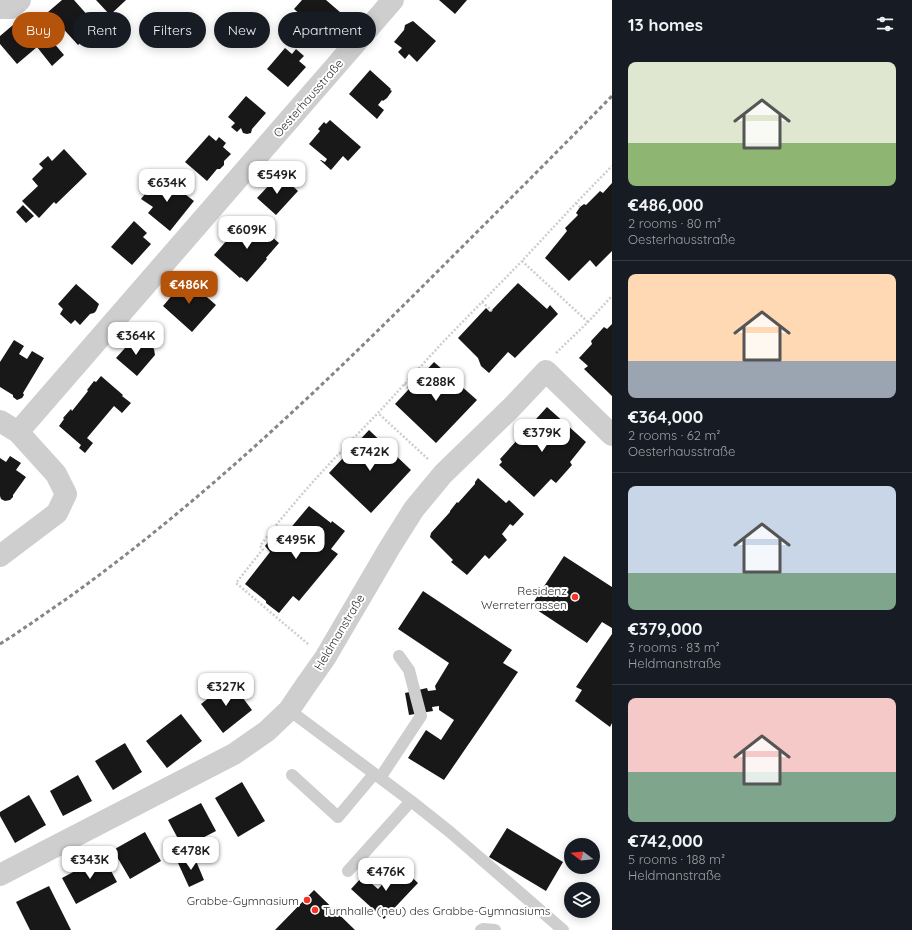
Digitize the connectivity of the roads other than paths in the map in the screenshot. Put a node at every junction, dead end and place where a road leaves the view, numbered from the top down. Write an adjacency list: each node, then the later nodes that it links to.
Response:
1 (20, 0): 3 (street)
2 (393, 0): 5 (street, Oesterhausstraße)
3 (0, 8)
4 (0, 421): 5 (street)
5 (18, 432): 7 (street)
6 (612, 435): 9 (street, Heldmanstraße)
7 (0, 556)
8 (399, 656): 11 (lane)
9 (290, 710): 11 (lane); 14 (street, Heldmanstraße)
10 (292, 775): 11 (lane)
11 (377, 776): 12 (lane)
12 (411, 801): 13 (lane); 17 (lane)
13 (348, 871)
14 (0, 875)
15 (481, 930): 16 (lane)
16 (494, 930)
17 (562, 930)

